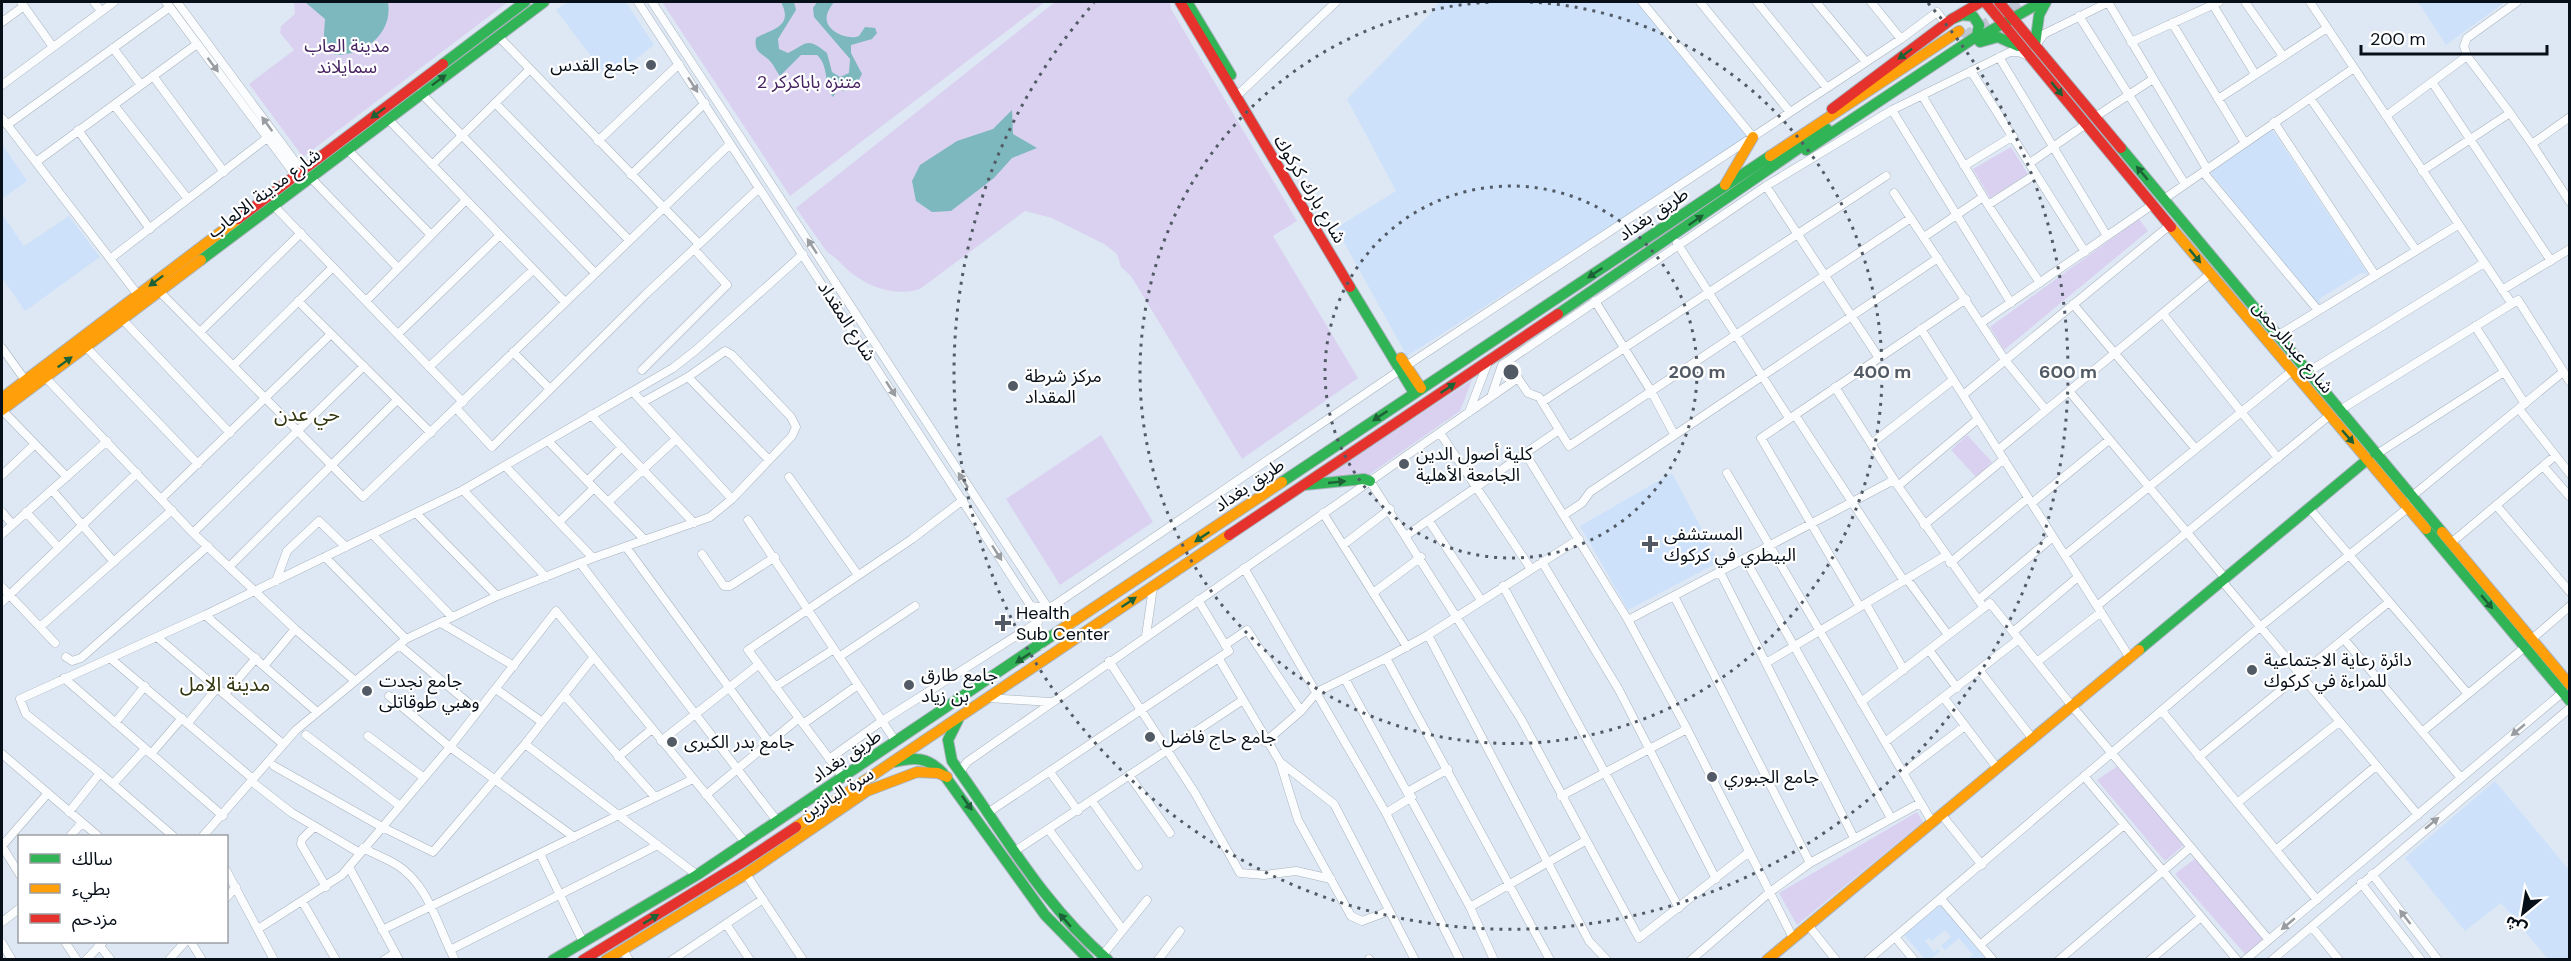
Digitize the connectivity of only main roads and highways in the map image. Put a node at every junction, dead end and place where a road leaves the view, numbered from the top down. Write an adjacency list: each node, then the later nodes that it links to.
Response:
1 (525, 2): 16 (main road, شارع مدينة الالعاب, one-way to 16)
2 (544, 2): 16 (main road, شارع مدينة الالعاب, one-way to 2)
3 (1180, 2): 19 (main road, شارع بارك كركوك)
4 (1187, 2): 19 (main road)
5 (1969, 2): 10 (main road)
6 (2027, 2): 7 (main road)
7 (2042, 2): 9 (main road); 12 (main road)
8 (1992, 4): 9 (main road, شارع عبدالرحمن); 10 (main road)
9 (2006, 20): 11 (main road); 12 (main road, شارع عبدالرحمن)
10 (1949, 22): 11 (main road); 15 (main road, one-way to 15)
11 (1962, 39): 13 (main road); 15 (main road, طريق بغداد)
12 (2033, 51): 13 (main road); 23 (main road, شارع عبدالرحمن, one-way to 12); 23 (main road, شارع عبدالرحمن, one-way to 23)
13 (1952, 55): 15 (main road)
14 (1753, 137): 17 (main road)
15 (1755, 172): 17 (main road, طريق بغداد); 26 (main road, طريق بغداد, one-way to 15)
16 (303, 175): 18 (main road, شارع مدينة الالعاب); 18 (main road, شارع مدينة الالعاب)
17 (1724, 187): 20 (main road, طريق بغداد, one-way to 20)
18 (186, 266): 21 (main road, شارع مدينة الالعاب, one-way to 21); 22 (main road, شارع مدينة الالعاب, one-way to 18)
19 (1403, 368): 20 (main road)
20 (1417, 390): 28 (main road, طريق بغداد, one-way to 28)
21 (2, 398)
22 (2, 410)
23 (2335, 412): 24 (main road, شارع عبدالرحمن)
24 (2372, 457): 27 (main road, شارع عبدالرحمن); 46 (main road)
25 (1370, 481): 26 (main road, one-way to 25)
26 (1303, 485): 29 (main road, طريق بغداد)
27 (2410, 502): 30 (main road, شارع عبدالرحمن); 30 (main road, شارع عبدالرحمن)
28 (1238, 513): 29 (main road); 37 (main road, طريق بغداد, one-way to 37)
29 (1246, 524): 32 (main road, طريق بغداد, one-way to 29)
30 (2477, 582): 31 (main road, شارع عبدالرحمن)
31 (2568, 689)
32 (961, 715): 33 (main road, طريق بغداد); 34 (main road)
33 (888, 764): 35 (main road); 36 (main road, طريق بغداد)
34 (960, 772): 35 (main road); 41 (main road, one-way to 34)
35 (950, 779): 36 (main road, سرة البانزين); 45 (main road, one-way to 45)
36 (726, 880): 38 (main road, طريق بغداد)
37 (596, 934): 39 (main road); 42 (main road, طريق بغداد)
38 (636, 935): 39 (main road, طريق بغداد); 40 (main road)
39 (603, 948): 43 (main road, طريق بغداد)
40 (626, 955): 44 (main road)
41 (1105, 958)
42 (554, 960)
43 (583, 960)
44 (606, 960)
45 (1089, 960)
46 (1767, 960)

